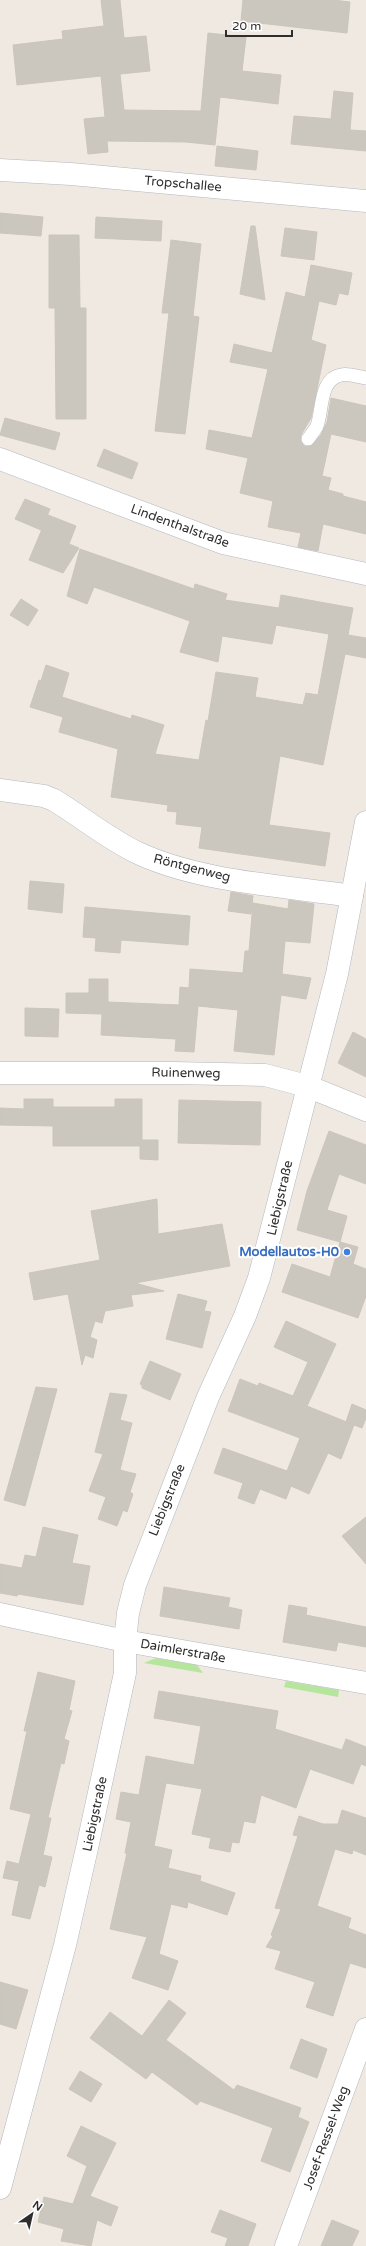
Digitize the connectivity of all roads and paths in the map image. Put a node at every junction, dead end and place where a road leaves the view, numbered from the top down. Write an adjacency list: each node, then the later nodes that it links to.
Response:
1 (0, 170): 2 (street, Tropschallee)
2 (366, 201)
3 (366, 378): 4 (lane)
4 (308, 439)
5 (0, 459): 6 (street, Lindenthalstraße)
6 (366, 574)
7 (0, 790): 9 (street, Röntgenweg)
8 (366, 822): 9 (street, Liebigstraße)
9 (352, 896): 11 (street, Liebigstraße)
10 (0, 1073): 11 (street, Ruinenweg)
11 (307, 1086): 12 (street, Ruinenweg); 14 (street, Liebigstraße)
12 (366, 1110)
13 (0, 1614): 14 (street, Daimlerstraße)
14 (125, 1641): 15 (street, Daimlerstraße); 17 (street, Liebigstraße)
15 (366, 1683)
16 (366, 2029): 18 (street, Josef-Ressel-Weg)
17 (0, 2188)
18 (286, 2246)

